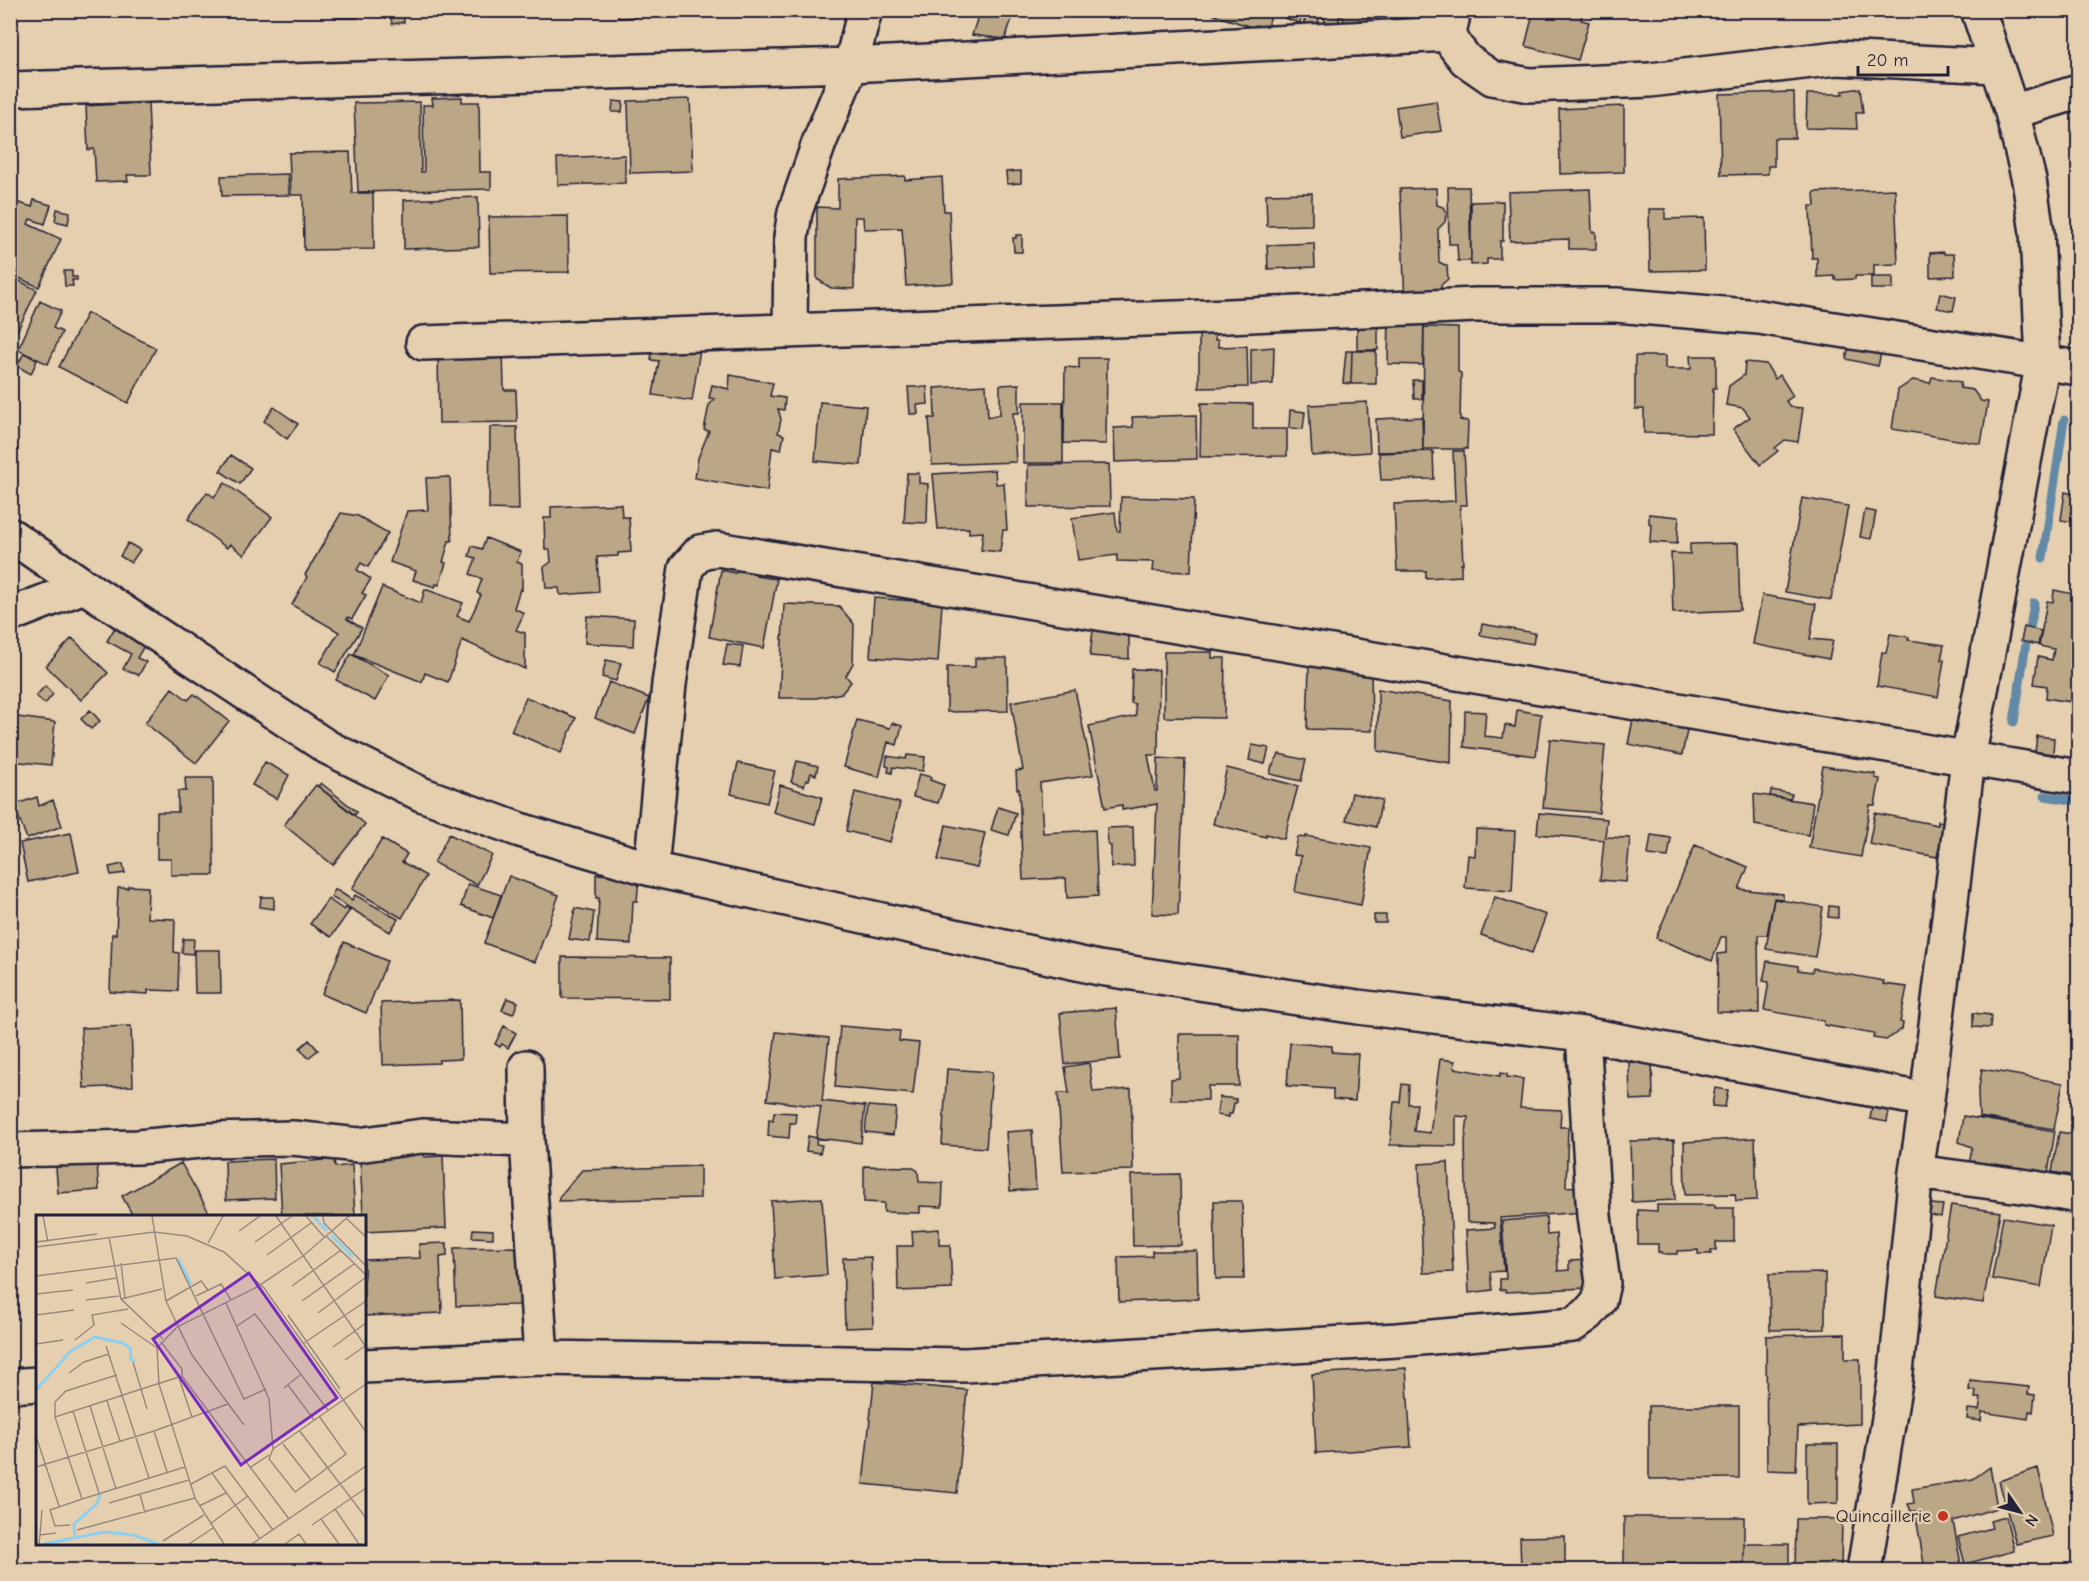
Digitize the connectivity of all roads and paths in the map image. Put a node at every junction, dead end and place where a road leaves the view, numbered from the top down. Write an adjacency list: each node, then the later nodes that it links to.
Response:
1 (865, 10): 4 (street)
2 (1978, 10): 5 (street)
3 (1452, 22): 4 (street); 5 (street)
4 (851, 65): 6 (street); 9 (street)
5 (1996, 66): 8 (street)
6 (10, 89)
7 (2079, 92): 8 (street)
8 (2012, 112): 11 (street)
9 (790, 331): 10 (street); 11 (street)
10 (423, 343)
11 (2043, 361): 12 (street); 16 (street)
12 (2079, 368)
13 (10, 535): 14 (street)
14 (84, 586): 15 (street); 18 (street)
15 (10, 615)
16 (1968, 759): 17 (street); 18 (street); 21 (street)
17 (2079, 777)
18 (651, 869): 19 (street)
19 (1583, 1034): 21 (street); 26 (street)
20 (526, 1067): 22 (street)
21 (1927, 1100): 24 (street)
22 (527, 1140): 23 (street); 26 (street)
23 (10, 1150)
24 (1916, 1172): 25 (street); 30 (street)
25 (2079, 1196)
26 (541, 1358): 27 (street)
27 (366, 1365)
28 (36, 1384): 29 (street)
29 (10, 1386)
30 (1864, 1570)

